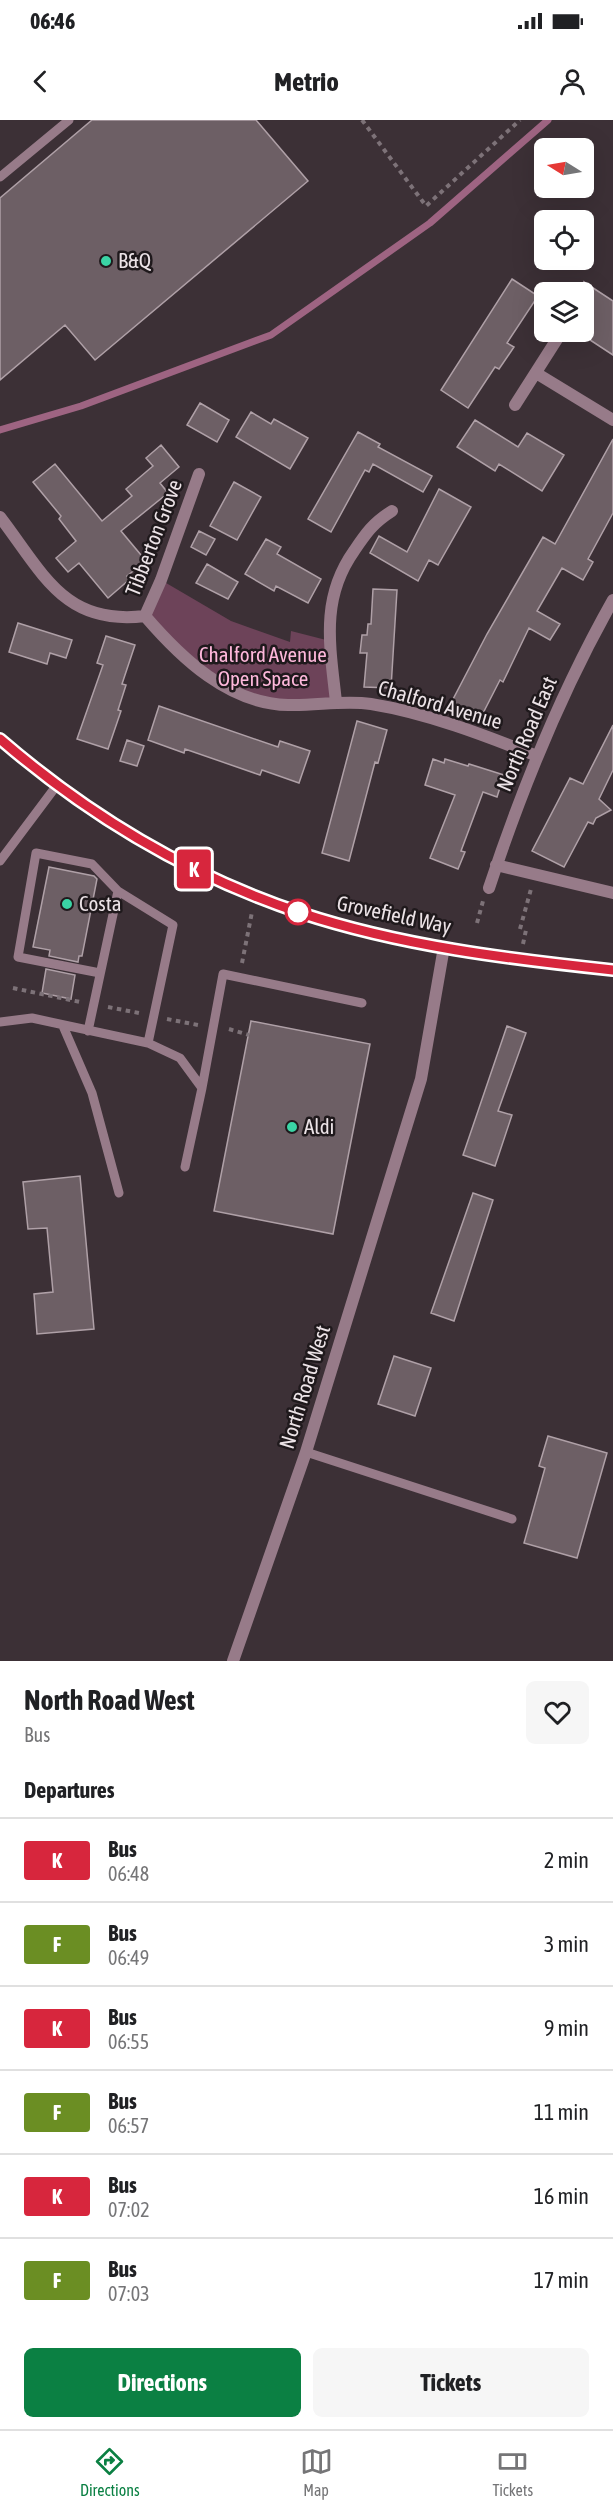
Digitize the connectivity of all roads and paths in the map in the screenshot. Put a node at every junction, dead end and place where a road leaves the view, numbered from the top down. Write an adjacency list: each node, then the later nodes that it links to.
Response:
1 (69, 120): 4 (lane)
2 (362, 120): 3 (path)
3 (520, 120)
4 (0, 177)
5 (556, 342): 6 (street)
6 (536, 373): 7 (street); 8 (street)
7 (515, 405)
8 (613, 420)
9 (199, 474): 13 (street, Tibberton Grove)
10 (392, 511): 14 (street)
11 (0, 517): 13 (street)
12 (613, 600): 16 (street, North Road East)
13 (145, 616): 14 (street, Chalford Avenue)
14 (336, 702): 16 (street, Chalford Avenue)
15 (0, 739): 17 (street, Grovefield Way)
16 (537, 756): 19 (street, North Road East)
17 (57, 786): 18 (lane); 26 (street, Grovefield Way)
18 (0, 861)
19 (496, 866): 20 (street); 21 (street, North Road East)
20 (534, 875): 23 (street); 24 (path)
21 (489, 888)
22 (118, 891): 28 (lane); 28 (lane); 33 (lane)
23 (613, 893)
24 (520, 929)
25 (248, 932): 29 (path)
26 (444, 947): 27 (street, Grovefield Way); 45 (street, North Road West)
27 (613, 970)
28 (100, 973): 32 (lane)
29 (239, 977): 31 (lane); 37 (lane)
30 (13, 988): 32 (path)
31 (362, 1003)
32 (93, 1004): 33 (path); 38 (lane)
33 (153, 1016): 37 (path); 41 (lane)
34 (230, 1020): 39 (path)
35 (0, 1022): 36 (lane)
36 (63, 1026): 38 (lane); 44 (lane)
37 (213, 1028): 39 (path); 42 (lane)
38 (88, 1031): 41 (lane)
39 (228, 1031): 40 (path)
40 (249, 1035)
41 (148, 1043): 42 (lane)
42 (202, 1088): 43 (lane)
43 (185, 1167)
44 (119, 1193)
45 (306, 1452): 46 (lane); 47 (street, North Road West)
46 (512, 1519)
47 (233, 1661)

